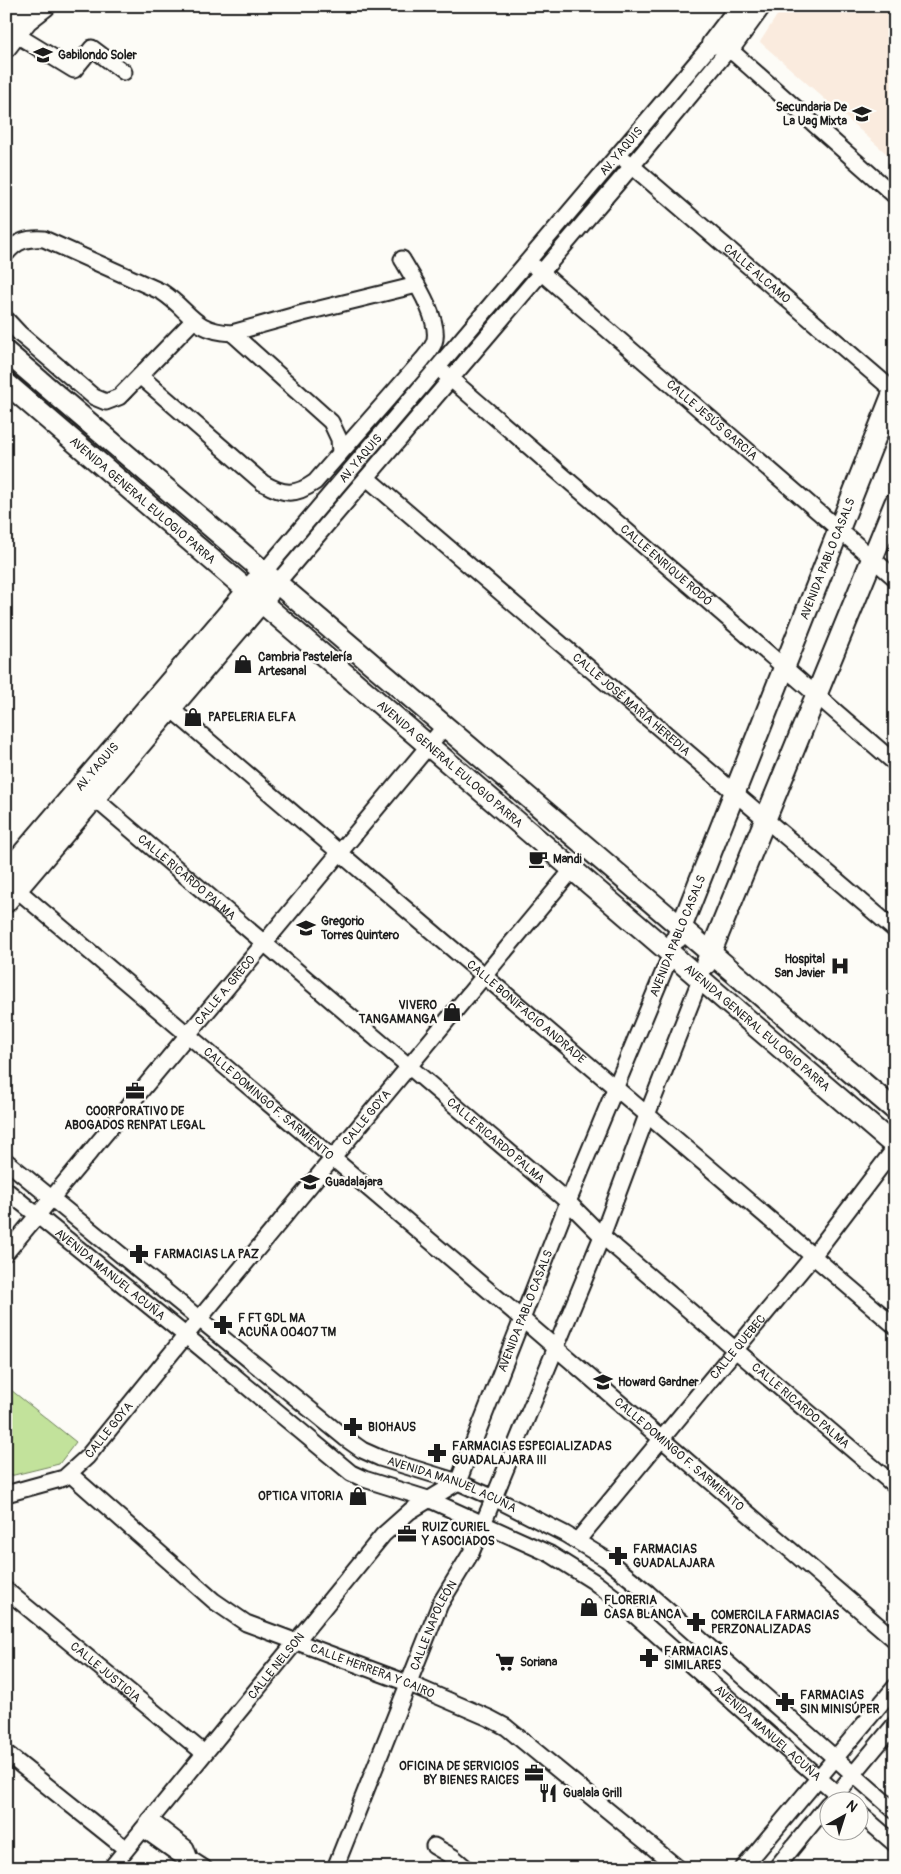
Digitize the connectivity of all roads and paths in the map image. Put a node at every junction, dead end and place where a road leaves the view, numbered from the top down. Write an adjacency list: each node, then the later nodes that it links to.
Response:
1 (17, 6): 5 (street)
2 (45, 6): 5 (street)
3 (742, 6): 6 (street)
4 (760, 6): 6 (street)
5 (9, 33): 7 (street)
6 (720, 47): 8 (street, AV. YAQUIS); 9 (street, AV. YAQUIS); 10 (street)
7 (124, 72)
8 (618, 154): 9 (street, CALLE ALCAMO); 13 (street, AV. YAQUIS)
9 (632, 166): 14 (street, AV. YAQUIS); 24 (street, CALLE ALCAMO)
10 (895, 196)
11 (6, 254): 17 (street)
12 (402, 259): 15 (street)
13 (528, 261): 14 (street, CALLE JESÚS GARCÍA); 20 (street, AV. YAQUIS)
14 (542, 273): 22 (street, AV. YAQUIS); 32 (street, CALLE JESÚS GARCÍA)
15 (417, 285): 18 (street); 27 (street)
16 (6, 319): 21 (street)
17 (193, 321): 18 (street); 21 (street)
18 (232, 332): 26 (street)
19 (6, 352): 25 (street, AVENIDA GENERAL EULOGIO PARRA)
20 (438, 367): 22 (street, CALLE ENRIQUE RODÓ); 34 (street, AV. YAQUIS)
21 (140, 376): 29 (street)
22 (451, 379): 30 (street, AV. YAQUIS); 37 (street, CALLE ENRIQUE RODÓ)
23 (6, 383): 28 (street, AVENIDA GENERAL EULOGIO PARRA)
24 (894, 390): 32 (street, AVENIDA PABLO CASALS)
25 (84, 418): 28 (street); 34 (street, AVENIDA GENERAL EULOGIO PARRA)
26 (331, 422): 27 (street); 29 (street)
27 (366, 423): 29 (street)
28 (68, 436): 36 (street, AVENIDA GENERAL EULOGIO PARRA)
29 (340, 453)
30 (367, 478): 34 (street, AV. YAQUIS); 43 (street, CALLE JOSÉ MARÍA HEREDIA)
31 (895, 503): 33 (street)
32 (839, 530): 33 (street, CALLE JESÚS GARCÍA); 37 (street, AVENIDA PABLO CASALS)
33 (872, 558): 35 (street, CALLE JESÚS GARCÍA); 38 (street)
34 (271, 578): 36 (street); 40 (street, AVENIDA GENERAL EULOGIO PARRA)
35 (895, 578)
36 (255, 596): 39 (street, AV. YAQUIS); 39 (street, AV. YAQUIS); 41 (street, AVENIDA GENERAL EULOGIO PARRA)
37 (784, 668): 38 (street, CALLE ENRIQUE RODÓ); 43 (street, AVENIDA PABLO CASALS)
38 (816, 695): 42 (street, CALLE ENRIQUE RODÓ); 45 (street)
39 (164, 703): 44 (street, AV. YAQUIS); 46 (street, CALLE BONIFACIO ANDRADE); 48 (street, AV. YAQUIS)
40 (445, 726): 41 (street, CALLE A. GRECO); 49 (street, AVENIDA GENERAL EULOGIO PARRA)
41 (428, 746): 46 (street, CALLE A. GRECO); 47 (street, AVENIDA GENERAL EULOGIO PARRA)
42 (895, 762)
43 (735, 793): 45 (street, CALLE JOSÉ MARÍA HEREDIA); 49 (street, AVENIDA PABLO CASALS)
44 (94, 798): 48 (street, AV. YAQUIS); 51 (street, CALLE RICARDO PALMA)
45 (766, 819): 50 (street, CALLE JOSÉ MARÍA HEREDIA); 52 (street)
46 (339, 852): 51 (street, CALLE A. GRECO); 54 (street, CALLE BONIFACIO ANDRADE)
47 (572, 870): 53 (street, AVENIDA GENERAL EULOGIO PARRA); 54 (street, CALLE GOYA)
48 (9, 886): 56 (street, CALLE DOMINGO F. SARMIENTO)
49 (681, 928): 52 (street, AVENIDA GENERAL EULOGIO PARRA); 53 (street, AVENIDA PABLO CASALS)
50 (895, 930)
51 (264, 942): 56 (street, CALLE A. GRECO); 57 (street, CALLE RICARDO PALMA)
52 (711, 953): 55 (street); 59 (street, AVENIDA GENERAL EULOGIO PARRA)
53 (671, 954): 55 (street, AVENIDA GENERAL EULOGIO PARRA); 58 (street, AVENIDA PABLO CASALS)
54 (484, 976): 57 (street, CALLE GOYA); 58 (street, CALLE BONIFACIO ANDRADE)
55 (700, 980): 60 (street); 61 (street, AVENIDA GENERAL EULOGIO PARRA)
56 (188, 1034): 62 (street, CALLE DOMINGO F. SARMIENTO); 65 (street, CALLE A. GRECO)
57 (409, 1066): 62 (street, CALLE GOYA); 66 (street, CALLE RICARDO PALMA)
58 (616, 1088): 60 (street, CALLE BONIFACIO ANDRADE); 66 (street, AVENIDA PABLO CASALS)
59 (895, 1110)
60 (647, 1115): 68 (street); 70 (street, CALLE BONIFACIO ANDRADE)
61 (895, 1147): 70 (street, CALLE QUEBEC)
62 (332, 1158): 71 (street, CALLE GOYA); 72 (street, CALLE DOMINGO F. SARMIENTO)
63 (6, 1161): 65 (street, AVENIDA MANUEL ACUÑA)
64 (6, 1190): 67 (street, AVENIDA MANUEL ACUÑA)
65 (51, 1197): 67 (street, CALLE A. GRECO); 71 (street, AVENIDA MANUEL ACUÑA)
66 (568, 1202): 68 (street, CALLE RICARDO PALMA); 72 (street, AVENIDA PABLO CASALS)
67 (37, 1215): 69 (street, CALLE A. GRECO); 74 (street, AVENIDA MANUEL ACUÑA)
68 (602, 1236): 75 (street); 76 (street, CALLE RICARDO PALMA)
69 (6, 1253)
70 (812, 1256): 73 (street, CALLE BONIFACIO ANDRADE); 76 (street, CALLE QUEBEC)
71 (200, 1318): 74 (street, CALLE GOYA); 79 (street, AVENIDA MANUEL ACUÑA)
72 (521, 1318): 75 (street, CALLE DOMINGO F. SARMIENTO); 79 (street, AVENIDA PABLO CASALS)
73 (895, 1326)
74 (186, 1335): 78 (street, CALLE GOYA); 83 (street, AVENIDA MANUEL ACUÑA)
75 (555, 1348): 77 (street, CALLE DOMINGO F. SARMIENTO); 82 (street)
76 (736, 1349): 77 (street, CALLE QUEBEC); 80 (street, CALLE RICARDO PALMA)
77 (661, 1439): 85 (street, CALLE QUEBEC); 87 (street, CALLE DOMINGO F. SARMIENTO)
78 (70, 1474): 81 (street, CALLE GOYA); 88 (street, CALLE HERRERA Y CAIRO)
79 (458, 1482): 82 (street, AVENIDA MANUEL ACUÑA); 83 (street, CALLE NELSON)
80 (895, 1486)
81 (6, 1494)
82 (494, 1498): 84 (street, CALLE NAPOLEÓN); 85 (street, AVENIDA MANUEL ACUÑA)
83 (428, 1499): 84 (street, AVENIDA MANUEL ACUÑA); 88 (street, CALLE NELSON)
84 (483, 1524): 89 (street, CALLE NAPOLEÓN); 96 (street, AVENIDA MANUEL ACUÑA)
85 (577, 1541): 94 (street, AVENIDA MANUEL ACUÑA)
86 (6, 1590): 93 (street, CALLE JUSTICIA)
87 (895, 1640)
88 (295, 1641): 89 (street, CALLE HERRERA Y CAIRO); 93 (street, CALLE NELSON)
89 (410, 1684): 107 (street, CALLE NAPOLEÓN); 110 (street, CALLE HERRERA Y CAIRO)
90 (895, 1686): 94 (street)
91 (895, 1724): 95 (street)
92 (6, 1753): 104 (street)
93 (204, 1753): 102 (street, CALLE NELSON)
94 (835, 1758): 95 (street, AVENIDA MANUEL ACUÑA); 96 (street)
95 (853, 1775): 98 (street); 99 (street, AVENIDA MANUEL ACUÑA)
96 (819, 1777): 97 (street, AVENIDA MANUEL ACUÑA); 111 (street)
97 (830, 1792)
98 (841, 1792)
99 (895, 1811)
100 (818, 1820): 112 (street)
101 (868, 1821): 103 (street)
102 (147, 1824): 104 (street, CALLE NELSON); 106 (street)
103 (895, 1844)
104 (126, 1849): 105 (street, CALLE NELSON)
105 (111, 1868)
106 (204, 1868)
107 (335, 1868)
108 (449, 1868): 109 (street)
109 (466, 1868)
110 (678, 1868)
111 (743, 1868)
112 (776, 1868)

